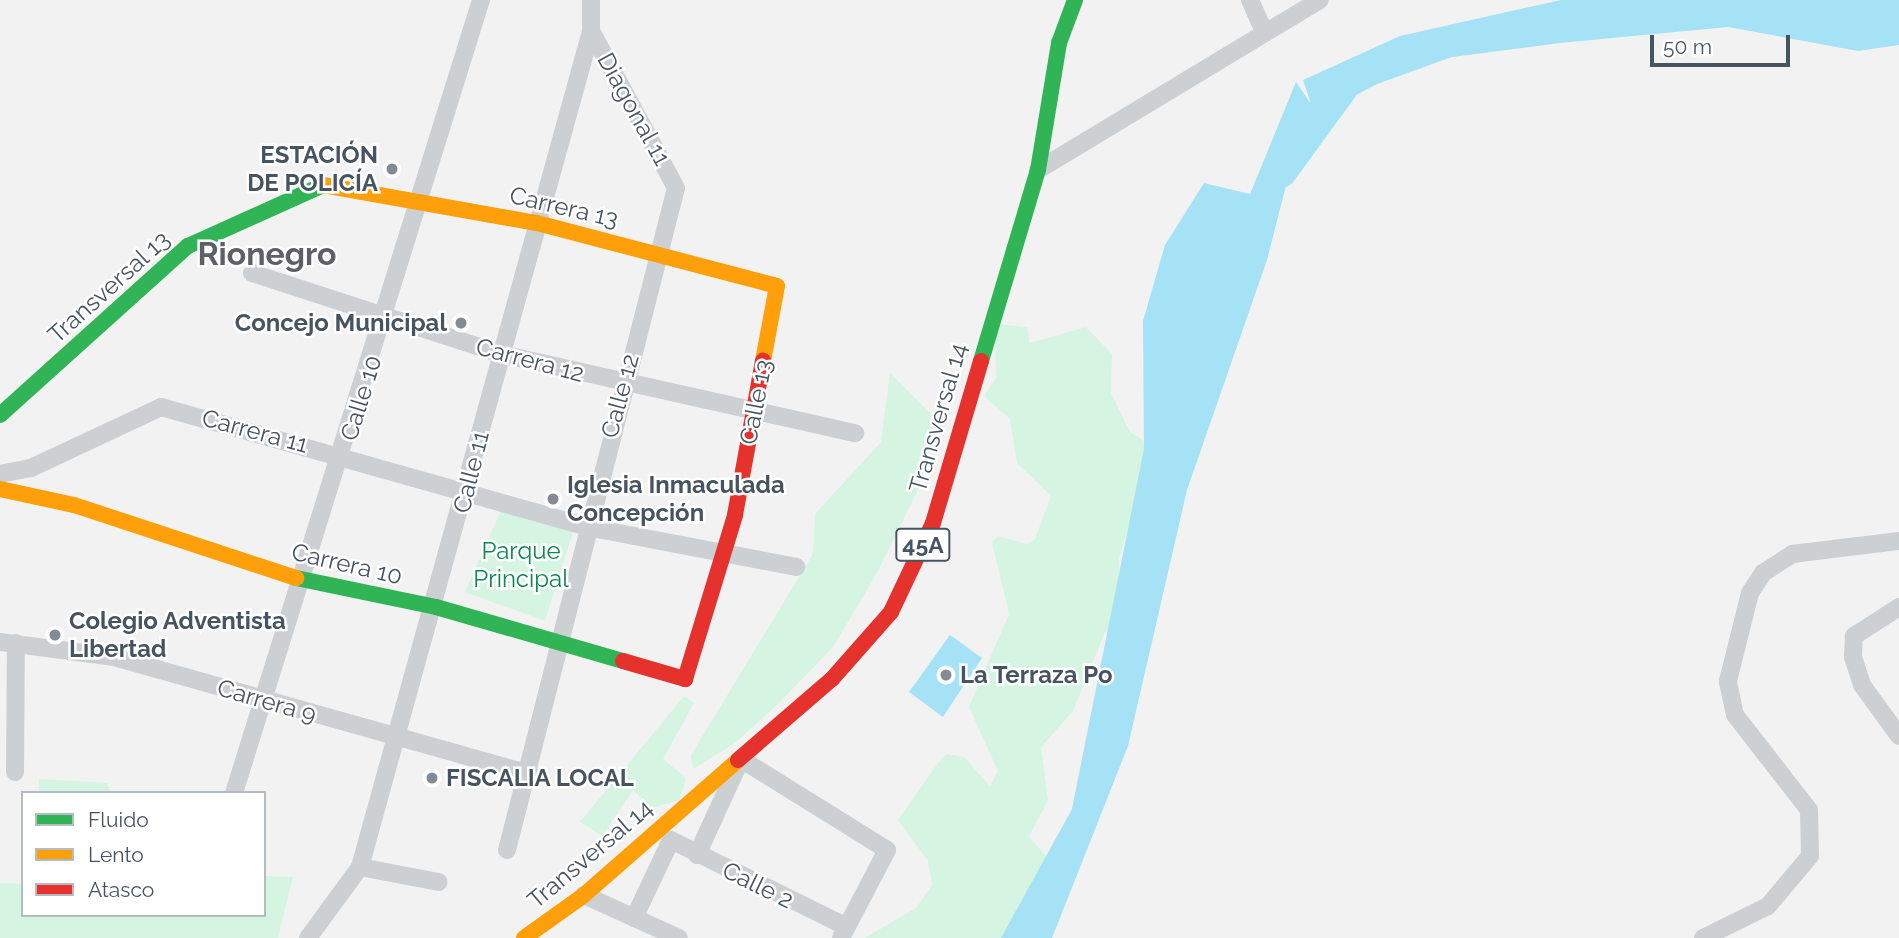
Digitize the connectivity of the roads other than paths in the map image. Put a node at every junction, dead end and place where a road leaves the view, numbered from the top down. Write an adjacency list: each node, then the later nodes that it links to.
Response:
1 (481, 0): 11 (street, Calle 10)
2 (591, 0): 6 (street)
3 (1075, 0): 8 (main road, Transversal 14 / 45A)
4 (1250, 0): 7 (street)
5 (1320, 0): 7 (street)
6 (591, 32): 10 (street, Diagonal 11); 12 (street, Calle 11)
7 (1264, 32): 8 (street)
8 (1038, 170): 39 (main road, Transversal 14 / 45A)
9 (339, 184): 11 (main road, Carrera 13); 20 (main road, Transversal 13)
10 (676, 188): 13 (street, Calle 12)
11 (418, 201): 12 (main road, Carrera 13); 16 (street, Calle 10)
12 (537, 223): 13 (main road, Carrera 13); 17 (street, Calle 11)
13 (662, 253): 15 (main road, Carrera 13); 18 (street, Calle 12)
14 (252, 273): 16 (street, Carrera 12)
15 (777, 286): 19 (main road, Calle 13)
16 (386, 317): 17 (street, Carrera 12); 22 (street, Calle 10)
17 (501, 354): 18 (street, Carrera 12); 25 (street, Calle 11)
18 (622, 383): 19 (street, Carrera 12); 26 (street, Calle 12)
19 (754, 410): 21 (street, Carrera 12); 28 (main road, Calle 13)
20 (0, 415)
21 (855, 433)
22 (343, 456): 23 (street, Carrera 11); 25 (street, Carrera 11); 30 (street, Calle 10)
23 (0, 474)
24 (0, 489): 30 (main road, Carrera 10)
25 (465, 495): 26 (street, Carrera 11); 31 (street, Calle 11)
26 (587, 527): 28 (street, Carrera 11); 34 (street, Calle 12)
27 (1899, 541): 53 (street)
28 (725, 552): 29 (street, Carrera 11); 35 (main road, Calle 13)
29 (796, 566)
30 (300, 579): 31 (main road, Carrera 10); 36 (street, Calle 10)
31 (436, 607): 34 (main road, Carrera 10); 38 (street, Calle 11)
32 (1899, 607): 37 (street)
33 (8, 642): 36 (street, Carrera 9); 40 (street)
34 (562, 642): 35 (main road, Carrera 10); 41 (street, Calle 12)
35 (685, 679)
36 (265, 701): 38 (street, Carrera 9); 42 (street, Calle 10)
37 (1899, 736)
38 (395, 737): 41 (street, Carrera 9); 45 (street, Calle 11)
39 (741, 759): 44 (street); 47 (main road, Transversal 14 / 45A); 49 (street)
40 (15, 772)
41 (531, 774): 43 (street, Calle 12)
42 (235, 791)
43 (507, 850)
44 (697, 855): 48 (street, Calle 2); 49 (street, Calle 2)
45 (360, 867): 46 (street); 50 (street, Calle 11)
46 (439, 882)
47 (584, 895): 48 (street); 51 (main road, Transversal 14 / 45A)
48 (634, 918): 52 (street)
49 (844, 932)
50 (308, 938)
51 (524, 938)
52 (679, 938)
53 (1703, 938)

